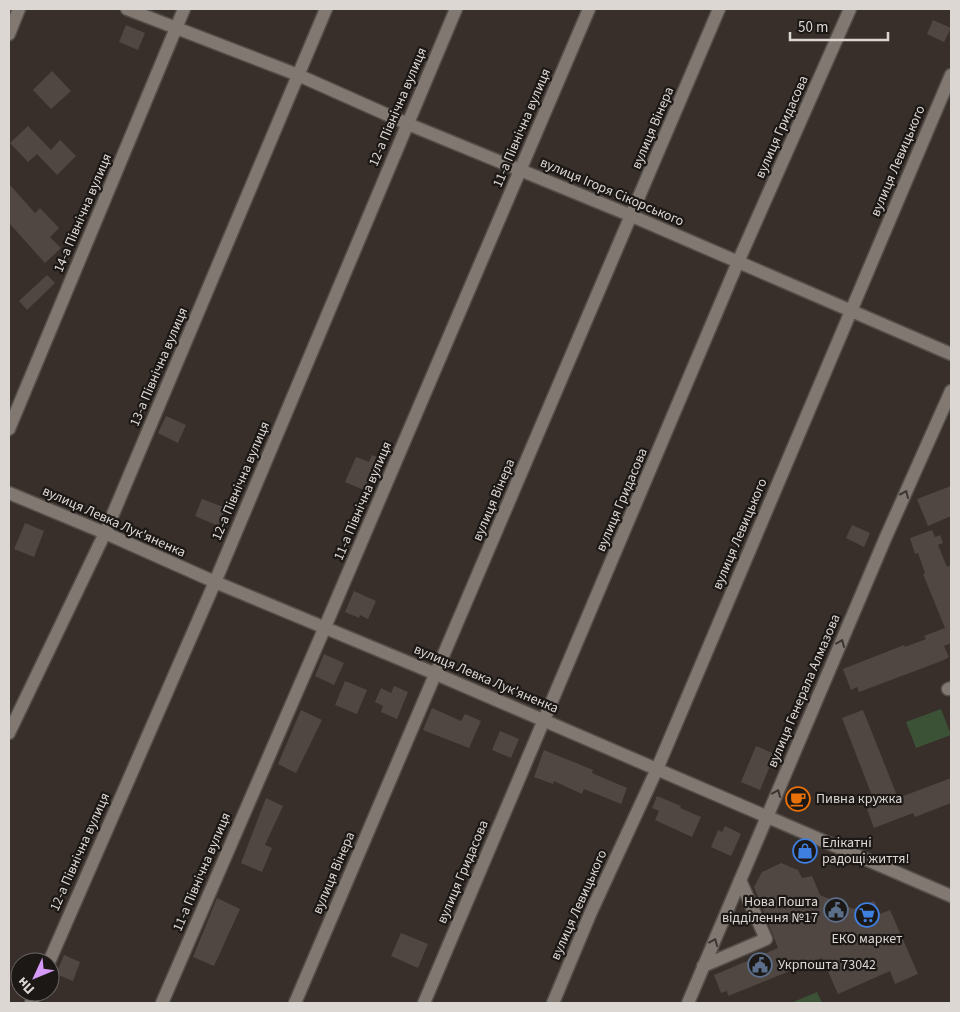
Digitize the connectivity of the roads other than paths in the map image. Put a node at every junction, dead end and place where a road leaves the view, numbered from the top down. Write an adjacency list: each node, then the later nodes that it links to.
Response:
1 (19, 9): 10 (street)
2 (127, 9): 9 (street, вулиця Ігоря Сікорського)
3 (184, 9): 9 (street, 14-а Північна вулиця)
4 (326, 9): 11 (street, 13-а Північна вулиця)
5 (456, 9): 13 (street, 12-а Північна вулиця)
6 (589, 9): 14 (street, 11-а Північна вулиця)
7 (719, 9): 15 (street, вулиця Вінера)
8 (850, 9): 16 (street, вулиця Гридасова)
9 (176, 28): 11 (street, вулиця Ігоря Сікорського); 20 (street, 14-а Північна вулиця)
10 (9, 34)
11 (298, 75): 13 (street, вулиця Ігоря Сікорського); 22 (street, 13-а Північна вулиця)
12 (951, 75): 17 (street, вулиця Левицького)
13 (408, 124): 14 (street, вулиця Ігоря Сікорського); 23 (street, 12-а Північна вулиця)
14 (521, 170): 15 (street, вулиця Ігоря Сікорського); 24 (street, 11-а Північна вулиця)
15 (632, 216): 16 (street, вулиця Ігоря Сікорського); 25 (street, вулиця Вінера)
16 (738, 262): 17 (street, вулиця Ігоря Сікорського); 26 (street, вулиця Гридасова)
17 (850, 311): 18 (street, вулиця Ігоря Сікорського); 28 (street, вулиця Левицького)
18 (951, 354)
19 (951, 391): 29 (street, вулиця Генерала Алмазова, one-way to 19)
20 (9, 428)
21 (9, 493): 22 (street, вулиця Левка Лук'яненка)
22 (105, 533): 23 (street, вулиця Левка Лук'яненка); 27 (street, 13-а Північна вулиця)
23 (214, 582): 24 (street, вулиця Левка Лук'яненка); 32 (street, 12-а Північна вулиця)
24 (325, 627): 25 (street, вулиця Левка Лук'яненка); 35 (street, 11-а Північна вулиця)
25 (436, 674): 26 (street, вулиця Левка Лук'яненка); 36 (street, вулиця Вінера)
26 (545, 720): 28 (street, вулиця Левка Лук'яненка); 37 (street, вулиця Гридасова)
27 (9, 733)
28 (657, 769): 29 (street, вулиця Левка Лук'яненка); 38 (street, вулиця Левицького)
29 (767, 817): 30 (street, вулиця Генерала Алмазова); 31 (street, вулиця Левка Лук'яненка)
30 (740, 880): 33 (street, вулиця Генерала Алмазова, one-way to 30); 33 (street)
31 (951, 896)
32 (53, 952)
33 (703, 966): 34 (street, вулиця Генерала Алмазова)
34 (689, 1002)
35 (162, 1003)
36 (295, 1003)
37 (424, 1003)
38 (553, 1003)

